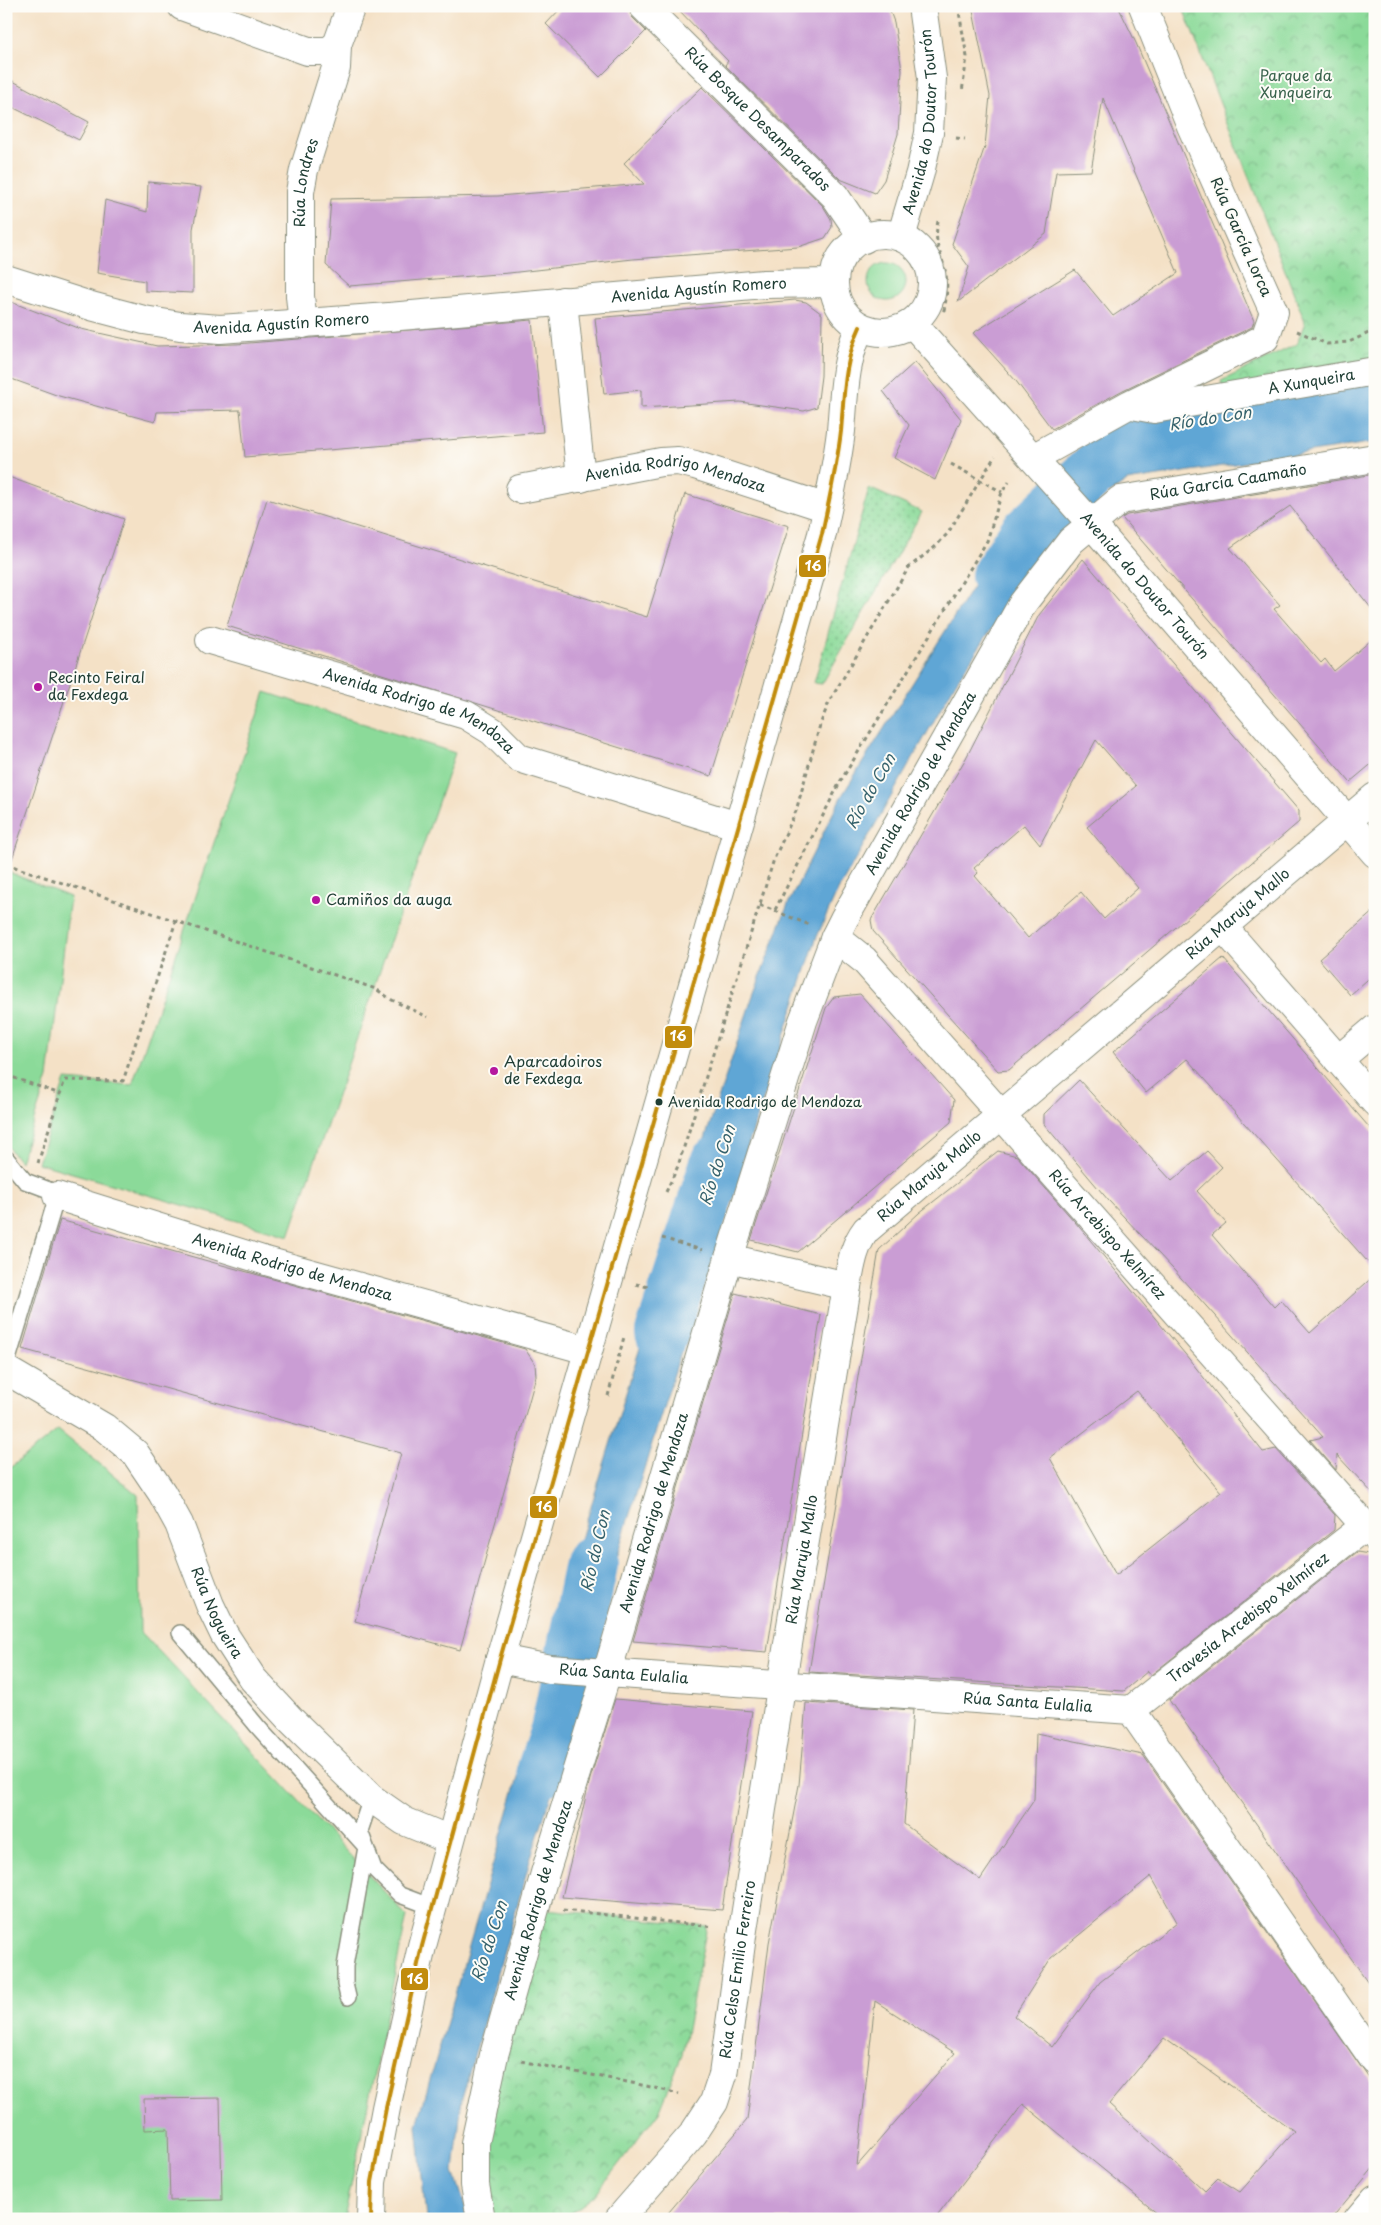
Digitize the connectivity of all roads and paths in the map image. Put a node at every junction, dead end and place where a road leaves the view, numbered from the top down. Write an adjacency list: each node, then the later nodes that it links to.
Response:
1 (182, 6): 7 (street)
2 (351, 6): 7 (street, Rúa Londres)
3 (643, 6): 13 (street, Rúa Bosque Desamparados)
4 (922, 6): 12 (street, Avenida do Doutor Tourón)
5 (958, 6): 8 (path)
6 (1143, 6): 24 (street, Rúa García Lorca)
7 (337, 45): 18 (street, Rúa Londres)
8 (961, 96)
9 (955, 129): 10 (path)
10 (952, 147)
11 (940, 215): 19 (path)
12 (901, 238): 13 (street); 17 (street)
13 (864, 239): 15 (street)
14 (6, 279): 18 (street, Avenida Agustín Romero)
15 (834, 283): 16 (street, Avenida Agustín Romero); 20 (street)
16 (563, 301): 18 (street, Avenida Agustín Romero); 29 (street)
17 (912, 323): 20 (street); 28 (street, Avenida do Doutor Tourón)
18 (303, 324)
19 (943, 324)
20 (860, 326): 34 (street)
21 (1296, 330): 22 (path)
22 (1374, 332)
23 (1375, 371): 24 (street, A Xunqueira)
24 (1130, 404): 28 (street, Rúa García Lorca)
25 (998, 453): 30 (path)
26 (1375, 458): 35 (street, Rúa García Caamaño)
27 (951, 464): 30 (path)
28 (1038, 464): 35 (street, Avenida do Doutor Tourón)
29 (581, 478): 32 (street, Avenida Rodrigo Mendoza); 34 (street, Avenida Rodrigo Mendoza)
30 (979, 479): 33 (path); 42 (path)
31 (1009, 482): 33 (path)
32 (520, 489)
33 (1002, 492): 43 (path)
34 (828, 508): 39 (street)
35 (1088, 521): 38 (street, Avenida do Doutor Tourón); 46 (street, Avenida Rodrigo de Mendoza)
36 (210, 640): 39 (street, Avenida Rodrigo de Mendoza)
37 (1375, 797): 38 (street, Rúa Maruja Mallo)
38 (1348, 821): 40 (street, Avenida do Doutor Tourón); 45 (street, Rúa Maruja Mallo)
39 (738, 826): 66 (street)
40 (1375, 853)
41 (6, 864): 44 (path)
42 (760, 905): 43 (path); 57 (path)
43 (775, 910): 46 (path)
44 (176, 921): 47 (path); 51 (path)
45 (1223, 927): 49 (street); 53 (street, Rúa Maruja Mallo)
46 (825, 932): 53 (street, Rúa Arcebispo Xelmírez); 59 (street, Avenida Rodrigo de Mendoza)
47 (428, 1017)
48 (1375, 1029): 49 (street)
49 (1338, 1060): 52 (street)
50 (6, 1075): 51 (path)
51 (60, 1094): 55 (path)
52 (1375, 1102)
53 (1001, 1114): 62 (street, Rúa Maruja Mallo); 69 (street, Rúa Arcebispo Xelmírez)
54 (6, 1158): 56 (lane)
55 (46, 1165)
56 (57, 1196): 66 (street, Avenida Rodrigo de Mendoza); 67 (lane)
57 (663, 1196)
58 (662, 1238): 59 (path)
59 (717, 1255): 62 (street); 72 (street, Avenida Rodrigo de Mendoza)
60 (637, 1274): 61 (path)
61 (635, 1283): 63 (path); 64 (path)
62 (847, 1286): 73 (street, Rúa Maruja Mallo)
63 (648, 1287)
64 (632, 1292)
65 (625, 1333): 68 (path)
66 (587, 1350): 71 (street)
67 (6, 1368): 75 (street, Rúa Nogueira)
68 (607, 1399)
69 (1370, 1531): 74 (street, Travesía Arcebispo Xelmírez)
70 (180, 1633): 77 (lane)
71 (500, 1659): 72 (street, Rúa Santa Eulalia); 76 (street)
72 (603, 1673): 73 (street, Rúa Santa Eulalia); 78 (street, Avenida Rodrigo de Mendoza)
73 (781, 1687): 74 (street, Rúa Santa Eulalia); 88 (street, Rúa Celso Emilio Ferreiro)
74 (1131, 1710): 83 (street)
75 (371, 1798): 76 (street, Rúa Nogueira); 77 (lane)
76 (450, 1840): 79 (street)
77 (366, 1847): 79 (lane); 81 (lane)
78 (536, 1904): 80 (path); 82 (street, Avenida Rodrigo de Mendoza)
79 (432, 1907): 86 (street)
80 (721, 1928)
81 (348, 1997)
82 (494, 2055): 84 (path); 87 (street, Avenida Rodrigo de Mendoza)
83 (1375, 2061)
84 (680, 2094)
85 (1375, 2198): 89 (street)
86 (371, 2219)
87 (481, 2219)
88 (619, 2219)
89 (1358, 2219)

